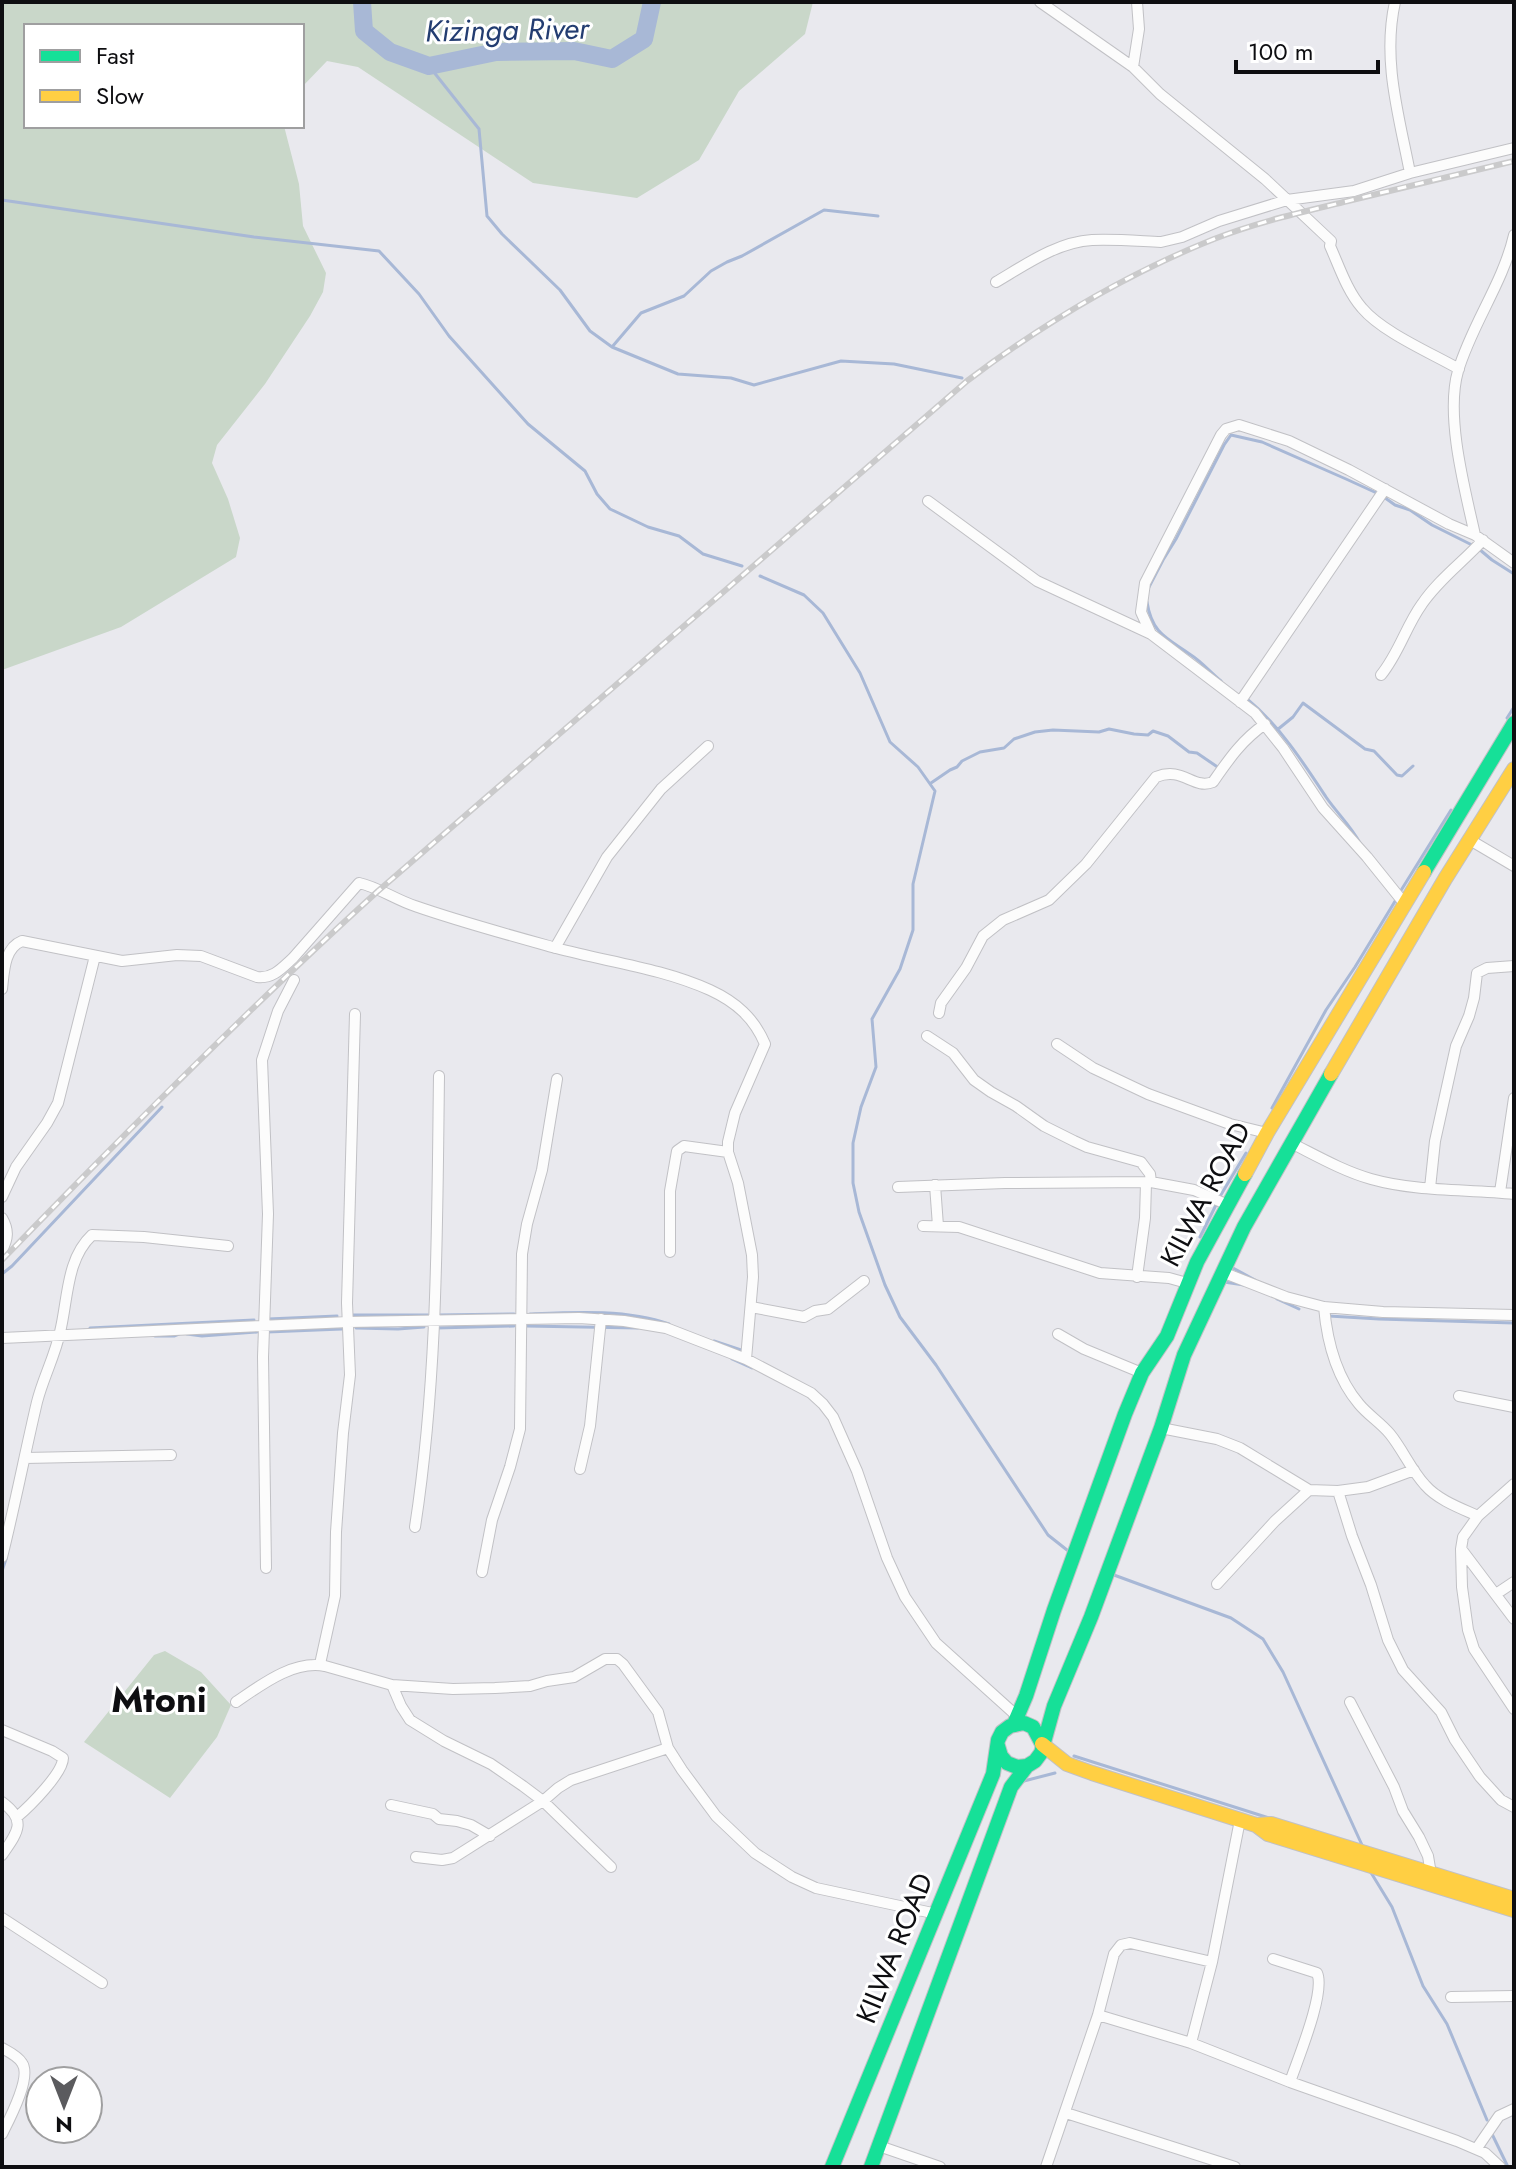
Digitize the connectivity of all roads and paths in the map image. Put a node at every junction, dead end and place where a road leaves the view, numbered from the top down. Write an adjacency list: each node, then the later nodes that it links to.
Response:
1 (1040, 2): 4 (street)
2 (1137, 2): 4 (street)
3 (1395, 2): 6 (street)
4 (1133, 67): 7 (street)
5 (1514, 148): 6 (street)
6 (1410, 173): 7 (street)
7 (1287, 200): 9 (street); 10 (street)
8 (1514, 235): 10 (street)
9 (996, 282)
10 (1459, 369): 13 (street)
11 (1385, 489): 13 (street); 15 (street); 17 (street)
12 (928, 501): 15 (street)
13 (1479, 538): 14 (street); 16 (street)
14 (1514, 563)
15 (1151, 634): 17 (street)
16 (1381, 675)
17 (1240, 702): 19 (street)
18 (1514, 723): 24 (main road, KILWA ROAD)
19 (1265, 724): 24 (street); 30 (street)
20 (708, 746): 25 (street)
21 (1514, 769): 22 (main road, KILWA ROAD)
22 (1470, 840): 23 (street); 38 (main road, KILWA ROAD)
23 (1514, 866)
24 (1404, 903): 37 (main road, KILWA ROAD)
25 (555, 948): 26 (street); 39 (street)
26 (95, 956): 29 (street); 46 (street)
27 (1514, 966): 43 (street)
28 (294, 980): 65 (street)
29 (2, 989)
30 (939, 1013)
31 (355, 1014): 64 (street)
32 (927, 1036): 40 (street)
33 (1057, 1044): 37 (street)
34 (439, 1076): 63 (street)
35 (557, 1079): 61 (street)
36 (1514, 1098): 44 (street)
37 (1267, 1133): 47 (main road, KILWA ROAD)
38 (1291, 1143): 43 (street); 54 (main road, KILWA ROAD)
39 (728, 1152): 53 (street); 58 (street)
40 (1149, 1182): 41 (street); 47 (street); 55 (street)
41 (935, 1185): 42 (street); 50 (street)
42 (898, 1187)
43 (1430, 1188): 44 (street)
44 (1500, 1192): 45 (street)
45 (1514, 1194)
46 (2, 1197)
47 (1228, 1205): 57 (main road, KILWA ROAD)
48 (2, 1218): 52 (street)
49 (923, 1226): 50 (street)
50 (938, 1226): 55 (street)
51 (228, 1246): 67 (street)
52 (2, 1250)
53 (670, 1252)
54 (1222, 1272): 59 (street); 73 (main road, KILWA ROAD)
55 (1137, 1277): 57 (street)
56 (864, 1281): 58 (street)
57 (1187, 1283): 70 (main road, KILWA ROAD)
58 (751, 1307): 69 (street)
59 (1324, 1307): 60 (street); 77 (street)
60 (1514, 1315)
61 (521, 1319): 62 (street); 63 (street); 87 (street)
62 (601, 1319): 69 (street); 76 (street)
63 (436, 1321): 64 (street); 82 (street)
64 (348, 1322): 65 (street); 92 (street)
65 (264, 1325): 67 (street); 86 (street)
66 (1058, 1334): 70 (street)
67 (60, 1336): 68 (street); 75 (street)
68 (2, 1338)
69 (746, 1359): 96 (street)
70 (1142, 1373): 98 (main road, KILWA ROAD)
71 (1459, 1396): 72 (street)
72 (1514, 1407)
73 (1161, 1428): 79 (street); 101 (main road, KILWA ROAD)
74 (171, 1455): 75 (street)
75 (25, 1458): 83 (street)
76 (580, 1469)
77 (1414, 1470): 80 (street); 81 (street)
78 (1514, 1484): 81 (street)
79 (1309, 1490): 80 (street); 89 (street)
80 (1338, 1491): 108 (street)
81 (1478, 1516): 84 (street)
82 (415, 1527)
83 (5, 1531): 85 (street)
84 (1461, 1549): 90 (street); 97 (street)
85 (2, 1557)
86 (266, 1568)
87 (482, 1572)
88 (1514, 1582): 90 (street)
89 (1217, 1584)
90 (1496, 1594): 91 (street)
91 (1514, 1619)
92 (320, 1664): 93 (street); 94 (street)
93 (392, 1685): 102 (street); 105 (street)
94 (236, 1702)
95 (1350, 1702): 116 (street)
96 (1005, 1704): 98 (street); 100 (street)
97 (1514, 1709)
98 (1016, 1720): 100 (main road); 101 (main road)
99 (2, 1730): 109 (street)
100 (998, 1741): 104 (main road); 119 (main road, KILWA ROAD)
101 (1042, 1744): 103 (main road); 104 (main road)
102 (668, 1748): 105 (street); 119 (street)
103 (1067, 1764): 104 (main road); 110 (main road)
104 (1027, 1766): 133 (main road, KILWA ROAD)
105 (543, 1801): 112 (street); 115 (street)
106 (2, 1802): 109 (street)
107 (391, 1805): 112 (street)
108 (1514, 1807)
109 (17, 1817): 113 (street)
110 (1240, 1820): 111 (main road); 122 (street)
111 (1256, 1825): 116 (main road); 118 (main road)
112 (490, 1836): 114 (street)
113 (2, 1855)
114 (416, 1857)
115 (611, 1867)
116 (1431, 1874): 117 (main road)
117 (1514, 1899)
118 (1514, 1910)
119 (937, 1914): 135 (main road, KILWA ROAD)
120 (2, 1918): 123 (street)
121 (1273, 1959): 129 (street)
122 (1212, 1962): 126 (street); 127 (street)
123 (102, 1983)
124 (1514, 1996): 125 (street)
125 (1451, 1997)
126 (1098, 2015): 127 (street); 131 (street)
127 (1191, 2043): 129 (street)
128 (2, 2048): 132 (street)
129 (1290, 2082): 134 (street)
130 (1514, 2109): 134 (street)
131 (1066, 2113): 138 (street); 139 (street)
132 (2, 2134)
133 (879, 2146): 136 (main road, KILWA ROAD); 137 (street)
134 (1477, 2148): 140 (street)
135 (832, 2167)
136 (871, 2167)
137 (940, 2167)
138 (1046, 2167)
139 (1235, 2167)
140 (1500, 2167)

